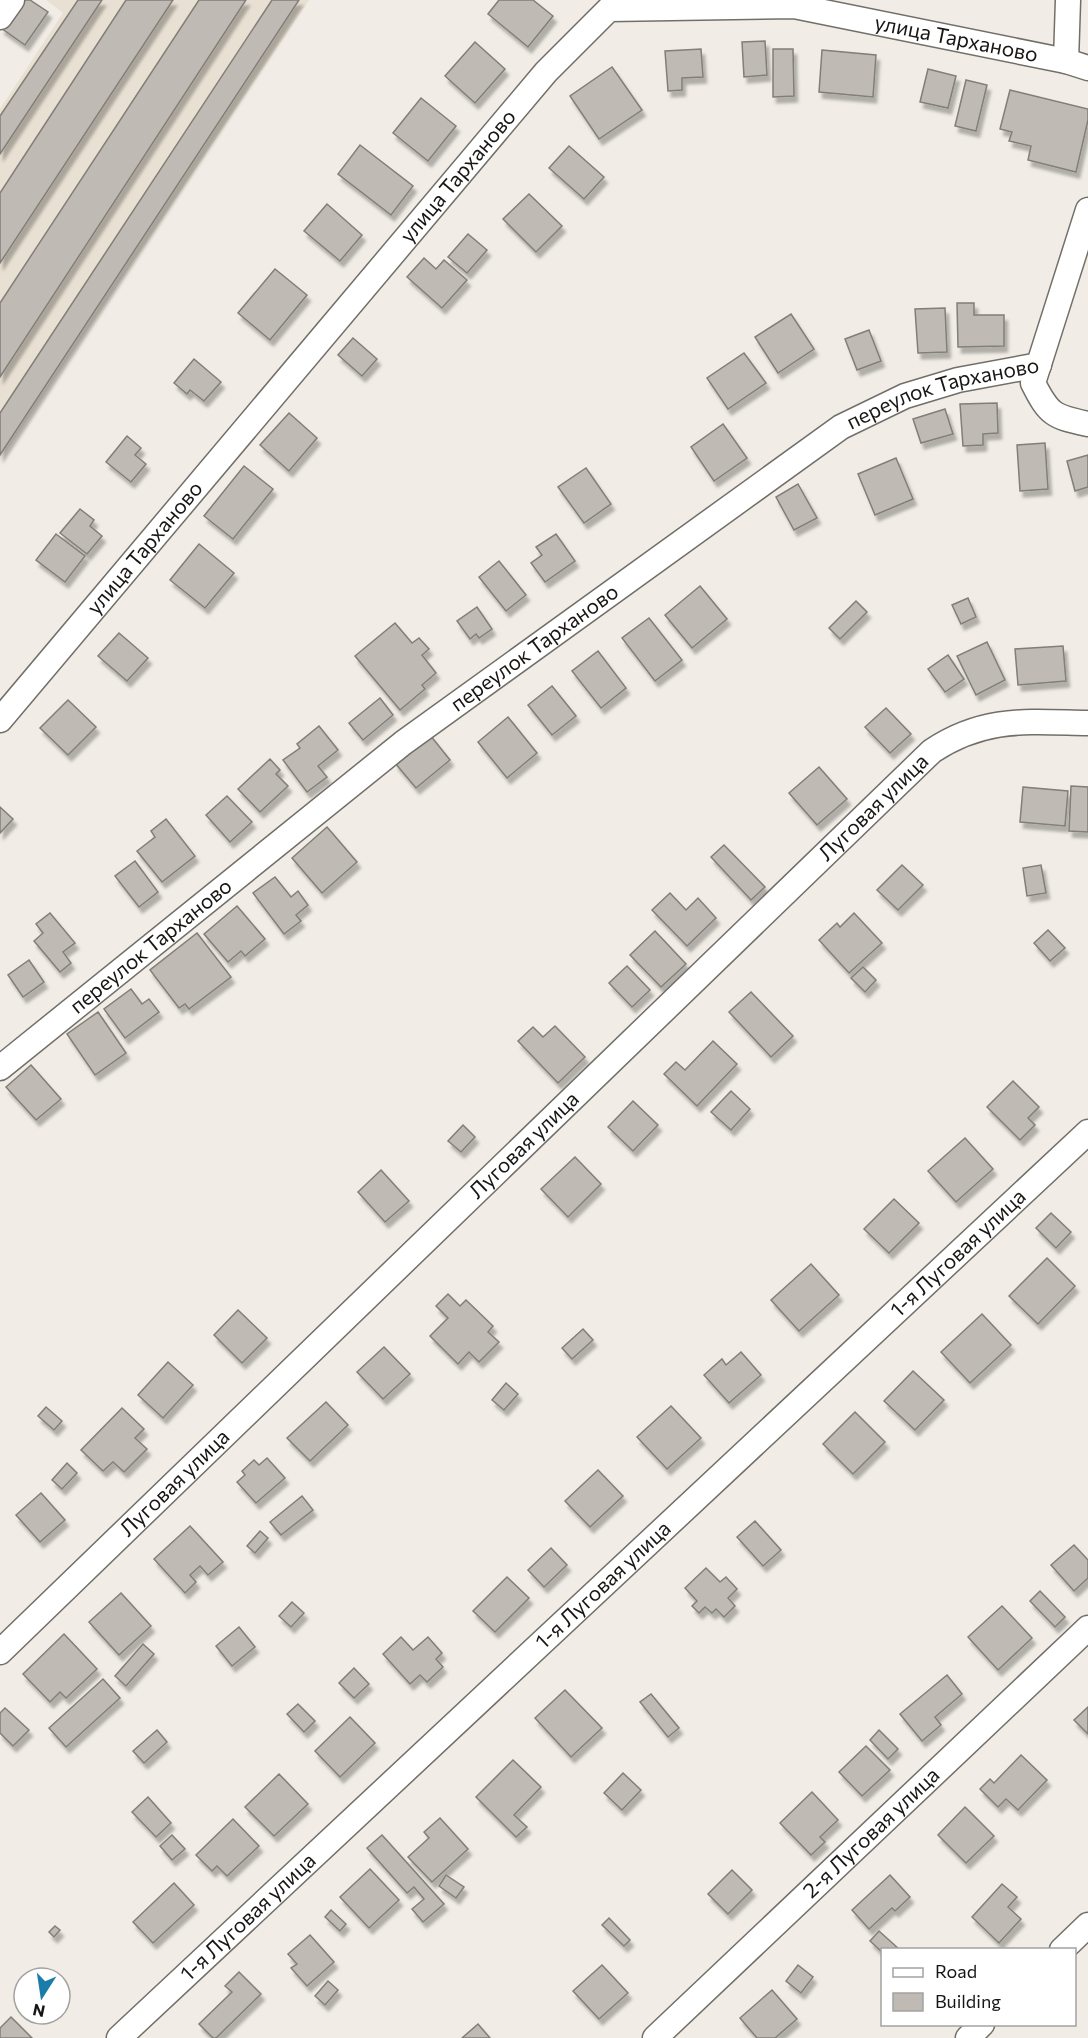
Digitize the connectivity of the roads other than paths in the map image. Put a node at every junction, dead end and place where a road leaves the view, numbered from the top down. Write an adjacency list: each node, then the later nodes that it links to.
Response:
1 (12, 0): 4 (street)
2 (1068, 0): 5 (street)
3 (607, 4): 5 (street, улица Тарханово); 9 (street, улица Тарханово)
4 (0, 17)
5 (1077, 65)
6 (1088, 210): 7 (street)
7 (1039, 365): 8 (street, переулок Тарханово); 11 (street, переулок Тарханово)
8 (1088, 424)
9 (0, 720)
10 (1088, 723): 14 (street, Луговая улица)
11 (0, 1068)
12 (1088, 1132): 18 (street, 1-я Луговая улица)
13 (1088, 1628): 19 (street, 2-я Луговая улица)
14 (0, 1652)
15 (1088, 1925): 16 (street)
16 (1064, 1948)
17 (981, 2026): 20 (street)
18 (119, 2038)
19 (655, 2038)
20 (968, 2038)

